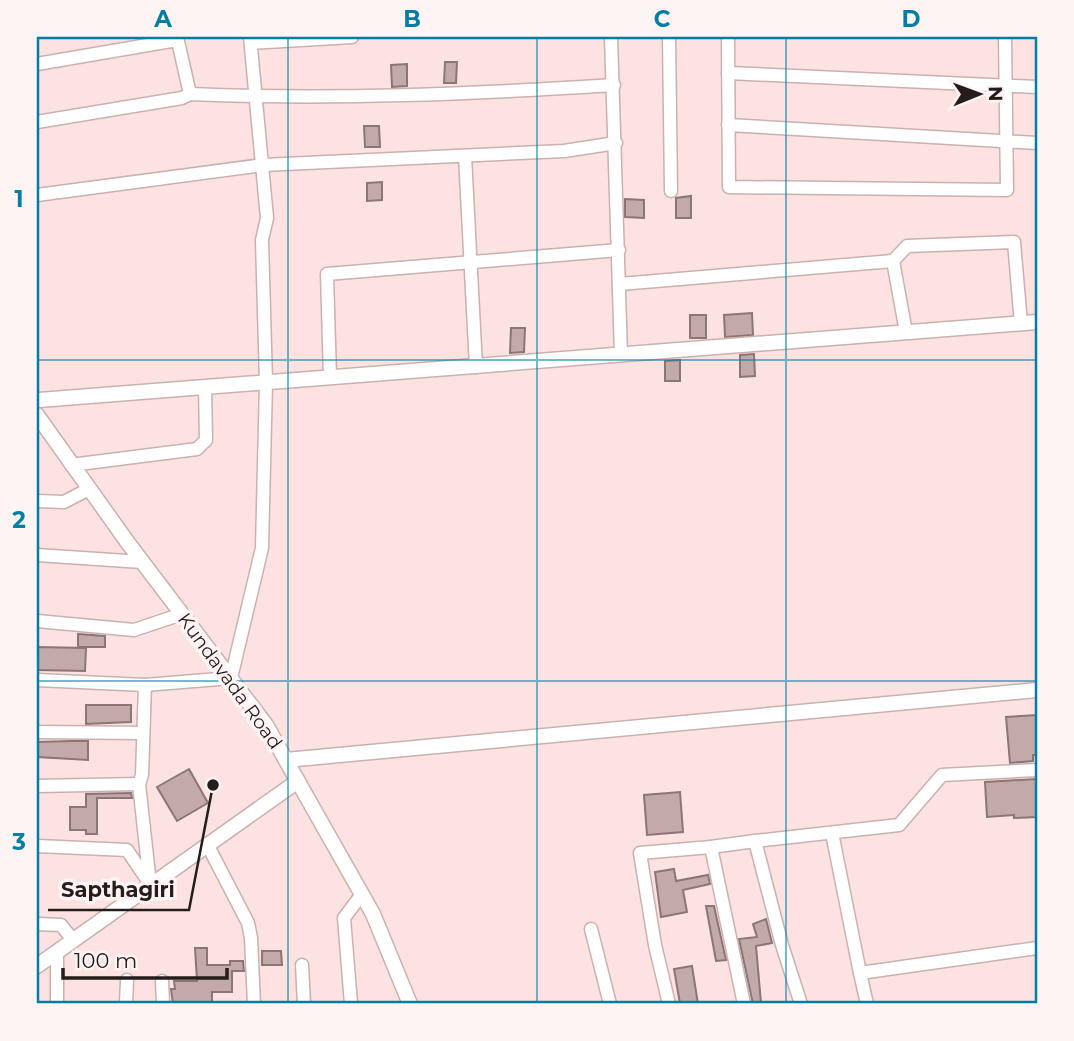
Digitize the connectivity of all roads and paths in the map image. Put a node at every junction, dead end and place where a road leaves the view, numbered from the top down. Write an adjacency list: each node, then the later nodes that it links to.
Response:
1 (352, 37): 7 (street)
2 (611, 37): 10 (street)
3 (669, 37): 22 (street)
4 (728, 37): 9 (street)
5 (1005, 37): 11 (street)
6 (177, 38): 8 (street); 13 (street)
7 (250, 40): 14 (street)
8 (37, 64)
9 (728, 73): 11 (street); 16 (street)
10 (614, 85): 14 (street); 18 (street)
11 (1006, 87): 12 (street); 17 (street)
12 (1037, 87)
13 (190, 94): 14 (street); 15 (street)
14 (256, 97): 21 (street)
15 (37, 122)
16 (728, 125): 17 (street); 17 (street)
17 (1008, 141): 19 (street)
18 (616, 143): 20 (street); 24 (street)
19 (1037, 143)
20 (465, 156): 21 (street); 26 (street)
21 (263, 165): 23 (street); 34 (street)
22 (671, 191)
23 (37, 195)
24 (619, 250): 26 (street); 27 (street)
25 (893, 261): 27 (street); 29 (street); 30 (street)
26 (471, 262): 32 (street); 33 (street)
27 (620, 284): 31 (street)
28 (1037, 322): 29 (street)
29 (1021, 324): 30 (street)
30 (906, 332): 31 (street)
31 (621, 355): 32 (street)
32 (476, 367): 33 (street)
33 (330, 377): 34 (street)
34 (265, 382): 35 (street); 45 (street)
35 (205, 387): 36 (street); 38 (street)
36 (39, 400)
37 (37, 415): 38 (street, Kundavada Road)
38 (71, 465): 39 (street, Kundavada Road)
39 (89, 489): 40 (street); 42 (street, Kundavada Road)
40 (37, 501)
41 (37, 555): 42 (street)
42 (142, 562): 43 (street, Kundavada Road)
43 (181, 614): 44 (street); 45 (street, Kundavada Road)
44 (37, 621)
45 (231, 678): 47 (street); 51 (street, Kundavada Road)
46 (37, 680): 47 (street)
47 (145, 685): 50 (street)
48 (1037, 690): 51 (street)
49 (37, 732): 50 (street)
50 (142, 733): 54 (street)
51 (286, 760): 53 (street, Kundavada Road)
52 (1037, 770): 56 (street)
53 (298, 781): 58 (street); 62 (street, Kundavada Road)
54 (139, 784): 55 (street); 61 (street)
55 (37, 786)
56 (832, 833): 57 (street); 70 (street)
57 (755, 841): 60 (street); 83 (street)
58 (207, 844): 61 (street); 76 (street)
59 (37, 846): 61 (street)
60 (711, 847): 81 (street); 82 (street)
61 (150, 884): 65 (street)
62 (362, 894): 78 (street); 79 (street, Kundavada Road)
63 (37, 924): 65 (street)
64 (591, 929): 80 (street)
65 (73, 940): 67 (street)
66 (1037, 948): 70 (street)
67 (57, 951): 69 (street); 73 (street)
68 (302, 965): 77 (street)
69 (37, 966)
70 (860, 973): 84 (street)
71 (127, 980): 74 (street)
72 (162, 981): 75 (street)
73 (57, 1004)
74 (126, 1004)
75 (163, 1004)
76 (254, 1004)
77 (304, 1004)
78 (351, 1004)
79 (410, 1004)
80 (610, 1004)
81 (669, 1004)
82 (744, 1004)
83 (801, 1004)
84 (867, 1004)

